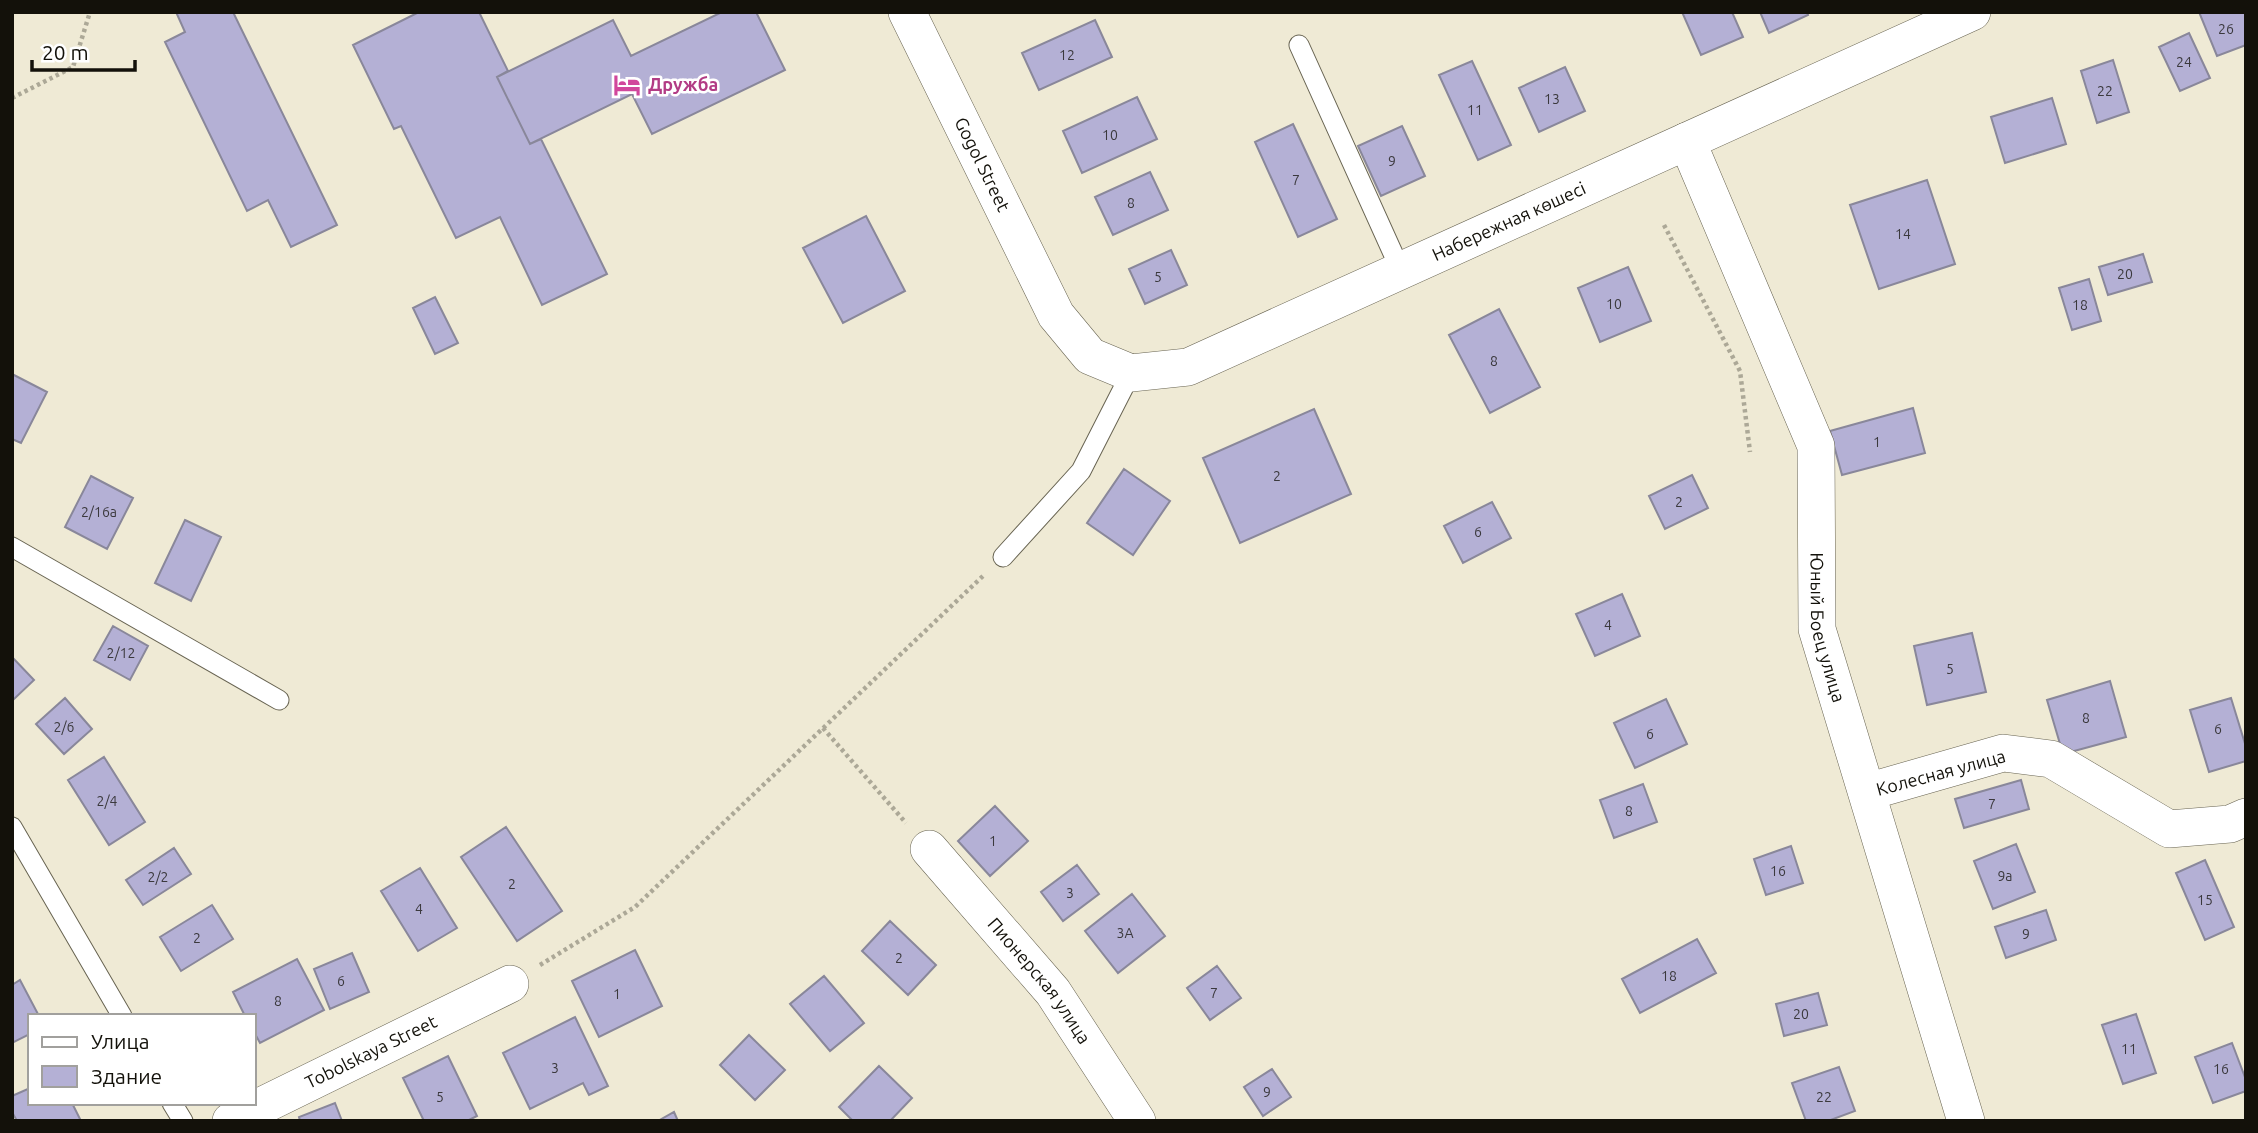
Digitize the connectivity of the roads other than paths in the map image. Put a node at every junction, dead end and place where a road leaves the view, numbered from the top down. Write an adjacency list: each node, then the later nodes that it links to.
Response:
1 (906, 12): 6 (street, Gogol Street)
2 (1967, 13): 4 (street, Набережная көшесі)
3 (1298, 45): 5 (lane)
4 (1687, 141): 5 (street, Набережная көшесі); 11 (street, Юный Боец улица)
5 (1401, 271): 7 (street, Набережная көшесі)
6 (1056, 315): 7 (street, Набережная көшесі)
7 (1131, 373): 9 (lane)
8 (12, 547): 10 (lane)
9 (1003, 557)
10 (279, 700)
11 (1867, 792): 12 (street, Колесная улица); 21 (street, Юный Боец улица)
12 (2246, 817)
13 (12, 828): 16 (lane)
14 (929, 849): 20 (street, Пионерская улица)
15 (510, 984): 19 (street, Tobolskaya Street)
16 (121, 1014)
17 (173, 1105): 18 (lane)
18 (183, 1121)
19 (231, 1121)
20 (1137, 1121)
21 (1966, 1121)

